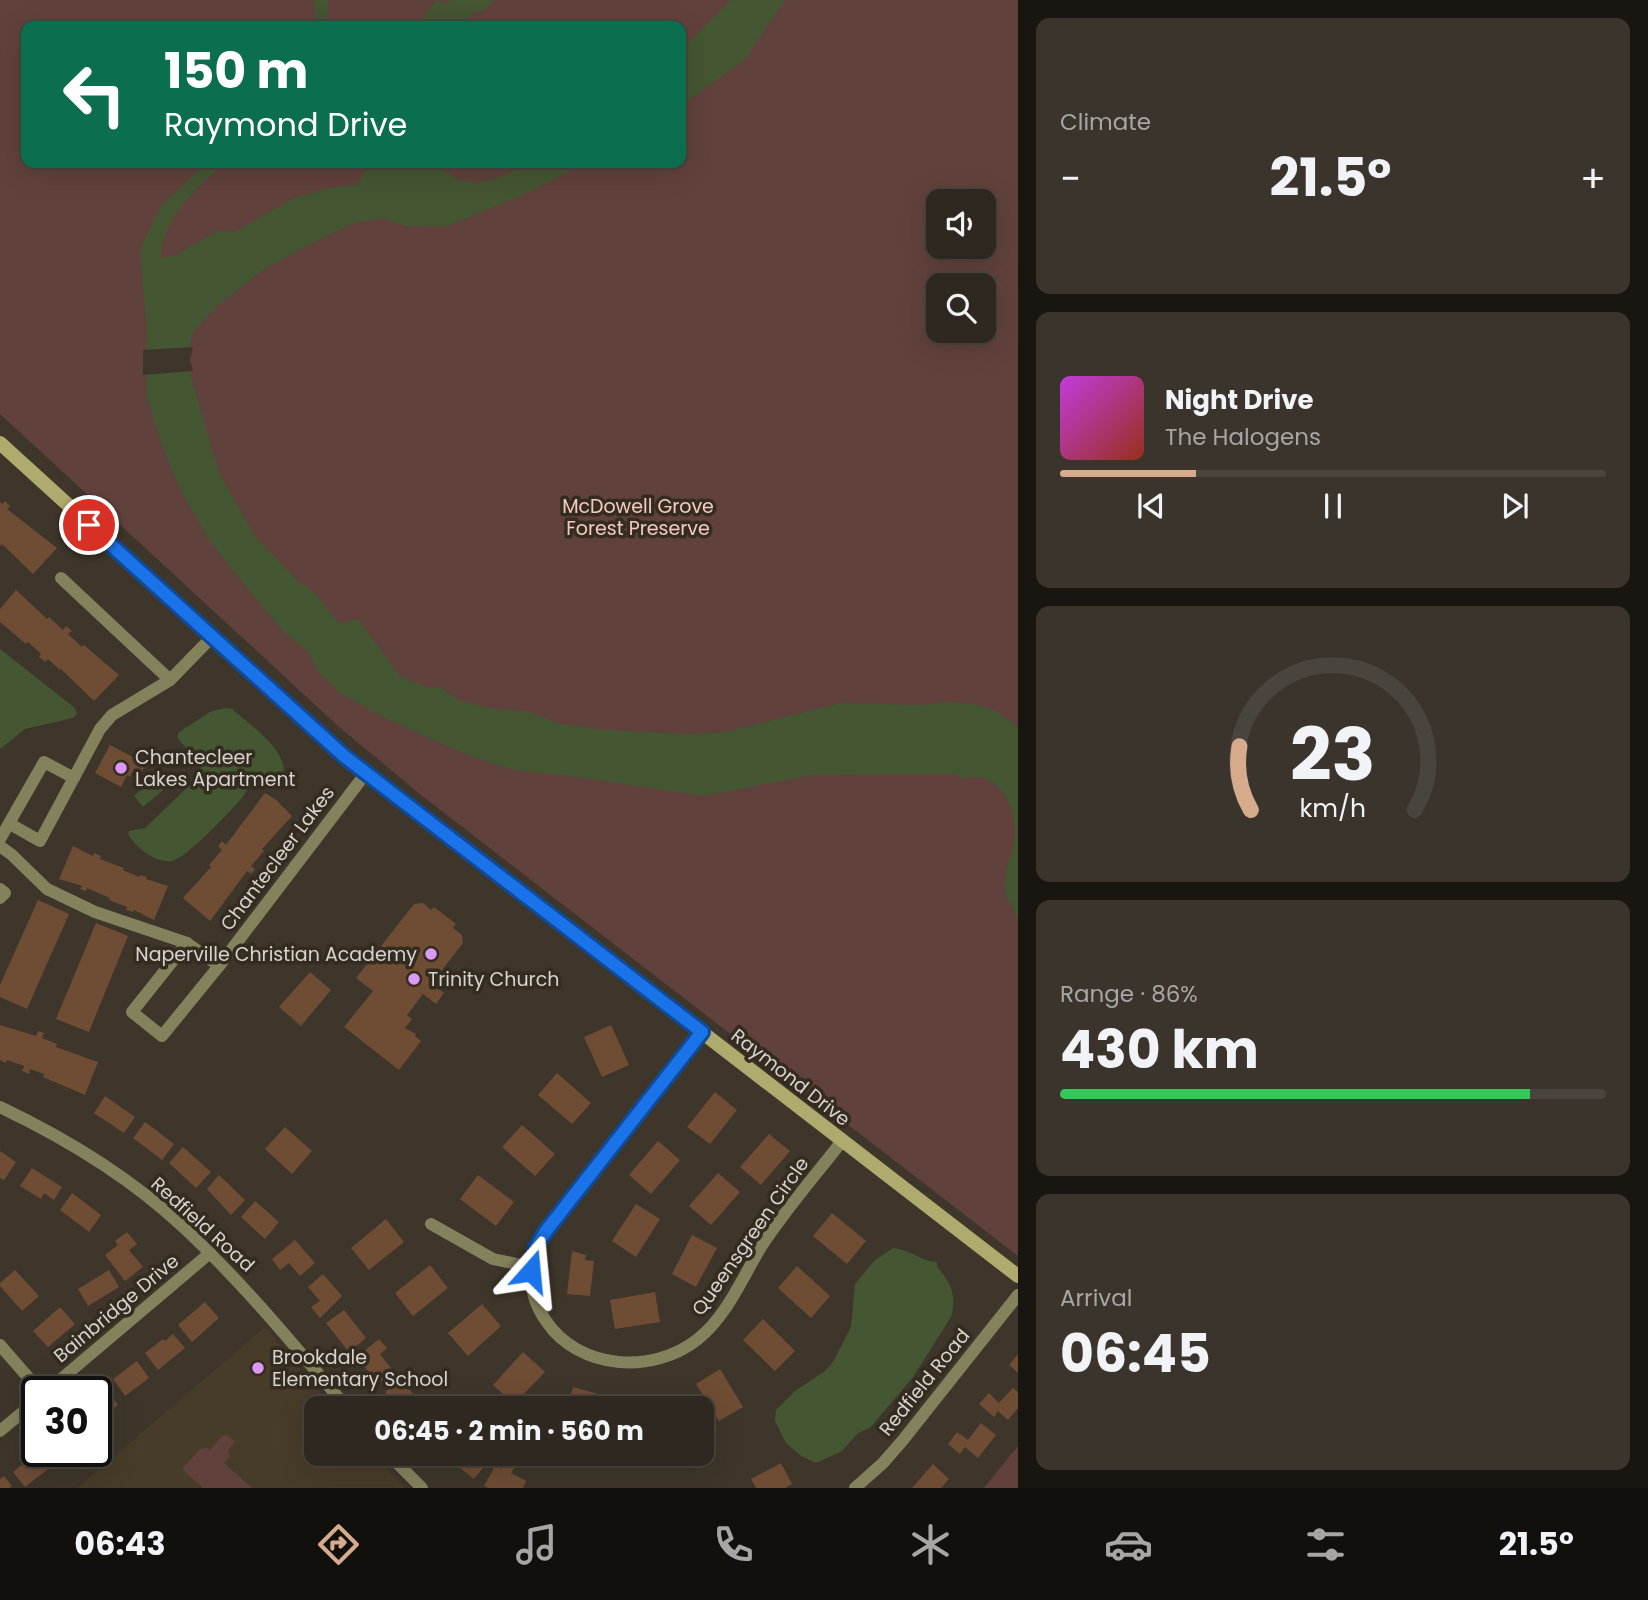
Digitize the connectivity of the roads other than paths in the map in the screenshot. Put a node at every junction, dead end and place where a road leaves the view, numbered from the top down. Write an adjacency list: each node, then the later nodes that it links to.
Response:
1 (0, 443): 3 (street, Raymond Drive)
2 (61, 578): 4 (street)
3 (212, 637): 4 (street); 5 (street, Raymond Drive)
4 (170, 680): 6 (street)
5 (366, 773): 13 (street, Chantecleer Lakes); 14 (street, Raymond Drive)
6 (74, 778): 7 (street); 7 (street)
7 (10, 824): 8 (street)
8 (0, 839)
9 (0, 846): 12 (street)
10 (0, 888): 11 (street)
11 (0, 898)
12 (187, 943): 13 (street); 13 (street, Chantecleer Lakes)
13 (219, 966)
14 (702, 1032): 16 (street, Raymond Drive); 19 (street, Queensgreen Circle)
15 (0, 1107): 18 (street, Redfield Road)
16 (842, 1141): 19 (street, Queensgreen Circle); 20 (street, Raymond Drive)
17 (431, 1224): 19 (street)
18 (210, 1253): 24 (street, Bainbridge Drive); 25 (street, Redfield Road)
19 (531, 1267)
20 (1018, 1276)
21 (1018, 1295): 30 (street, Redfield Road)
22 (0, 1345): 23 (street)
23 (27, 1376)
24 (65, 1376)
25 (337, 1396)
26 (21, 1413): 27 (street)
27 (0, 1431)
28 (400, 1466): 29 (street)
29 (422, 1488)
30 (856, 1488)

